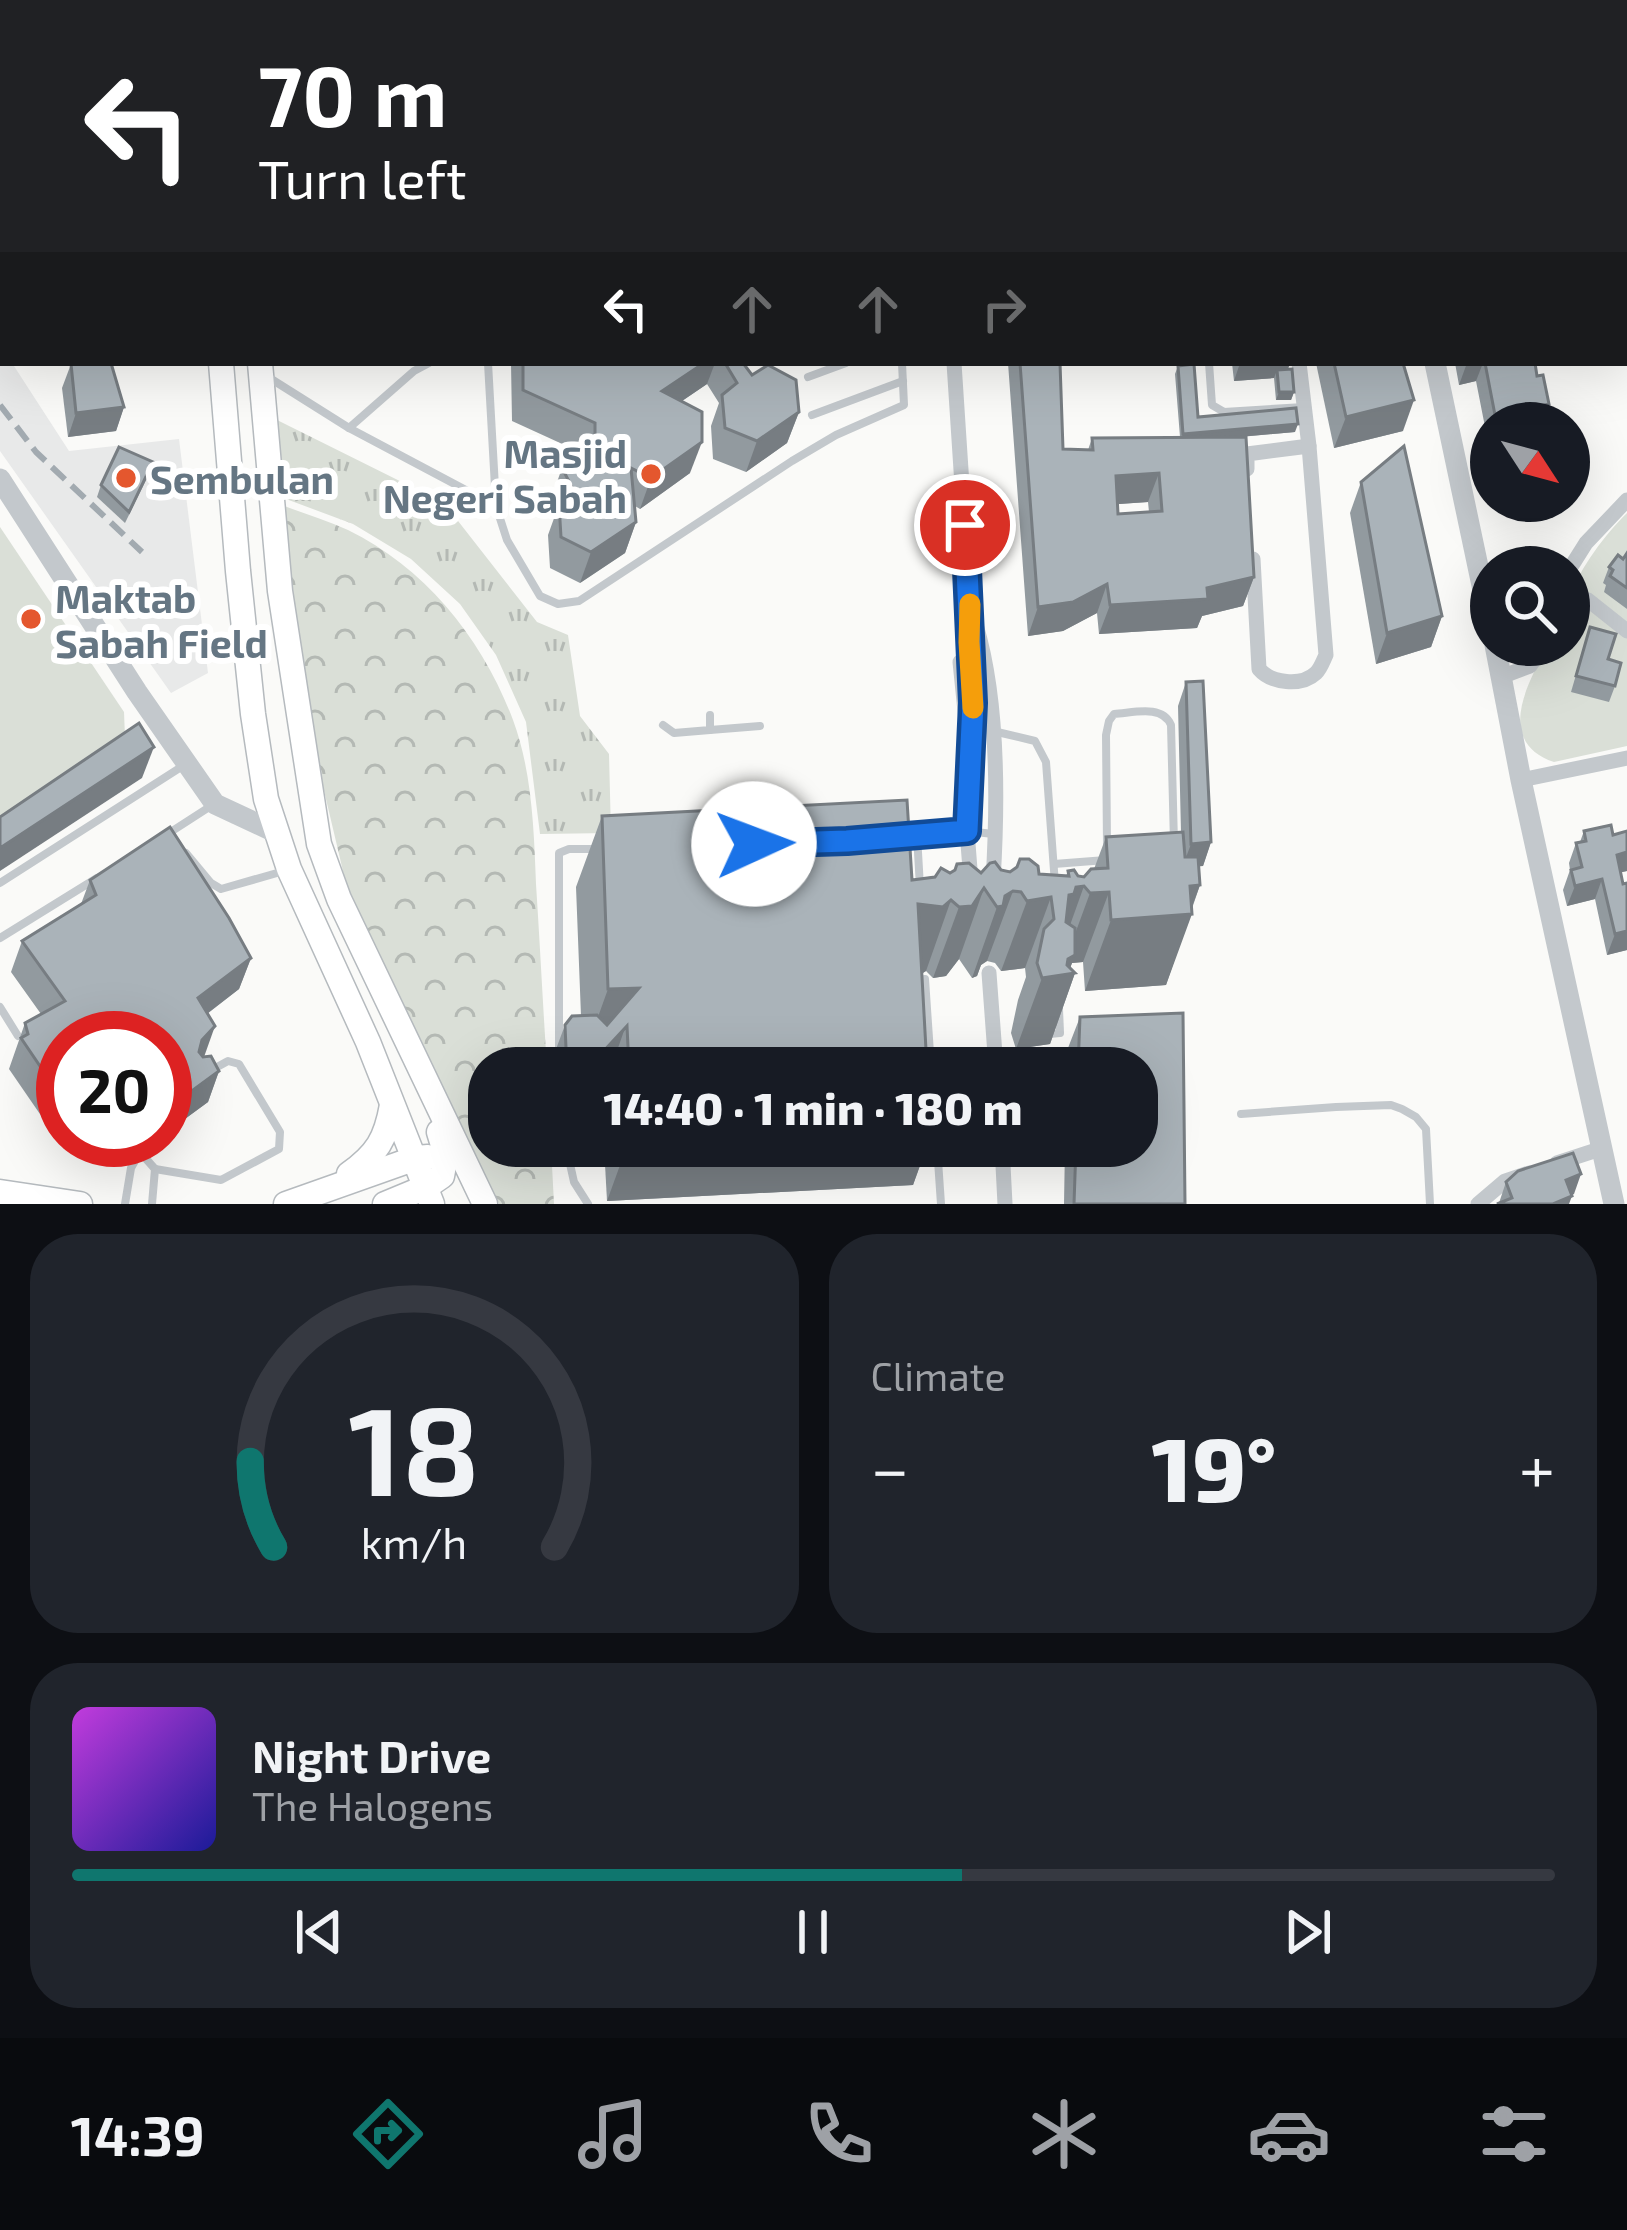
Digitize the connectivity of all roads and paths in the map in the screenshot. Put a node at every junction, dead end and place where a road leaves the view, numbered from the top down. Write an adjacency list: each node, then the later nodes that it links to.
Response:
1 (221, 366): 41 (main road)
2 (260, 366): 15 (lane); 61 (main road)
3 (423, 366): 15 (lane)
4 (488, 366): 20 (lane)
5 (839, 366): 11 (lane)
6 (902, 366): 12 (lane)
7 (954, 366): 25 (street)
8 (1209, 366): 13 (lane)
9 (1299, 366): 13 (street)
10 (1436, 366): 21 (street)
11 (808, 377)
12 (903, 381): 14 (lane); 20 (lane)
13 (1304, 407): 16 (street)
14 (812, 415)
15 (349, 428): 20 (lane)
16 (1309, 446): 17 (street); 23 (street)
17 (1248, 478)
18 (0, 479): 35 (street)
19 (1627, 500): 22 (street)
20 (496, 506)
21 (1474, 546)
22 (1584, 546)
23 (1252, 550)
24 (1590, 602): 26 (street)
25 (970, 607): 34 (street); 39 (street)
26 (1627, 631)
27 (1500, 666): 29 (street)
28 (1530, 666): 29 (street)
29 (1502, 677): 37 (street)
30 (710, 715): 33 (lane)
31 (663, 725): 33 (lane)
32 (760, 725): 33 (lane)
33 (710, 730)
34 (993, 731): 42 (street); 50 (lane)
35 (182, 755): 38 (street); 53 (lane)
36 (1627, 758): 37 (street)
37 (1521, 780): 70 (street)
38 (215, 804): 40 (lane); 41 (street)
39 (967, 831): 42 (lane); 42 (street); 43 (lane)
40 (170, 833): 45 (lane); 52 (lane)
41 (277, 833): 52 (main road)
42 (993, 833)
43 (916, 835): 44 (lane); 54 (lane)
44 (893, 837)
45 (151, 844)
46 (615, 848): 64 (lane)
47 (1171, 851): 49 (lane)
48 (1125, 859): 49 (lane)
49 (1107, 860): 50 (lane)
50 (1054, 864): 55 (lane)
51 (113, 868): 56 (lane)
52 (289, 869): 68 (main road)
53 (0, 883)
54 (920, 896)
55 (1055, 902)
56 (0, 938)
57 (989, 973): 66 (street)
58 (925, 979): 65 (lane)
59 (1058, 987): 62 (lane)
60 (0, 1007): 63 (lane)
61 (393, 1012): 72 (main road); 86 (main road)
62 (1049, 1034)
63 (18, 1036)
64 (559, 1047)
65 (930, 1047)
66 (1000, 1047)
67 (195, 1080): 77 (lane)
68 (392, 1104): 71 (main road); 78 (main road)
69 (1241, 1114): 90 (lane)
70 (1600, 1149): 91 (street); 92 (street)
71 (416, 1158): 72 (main road); 78 (main road); 80 (main road)
72 (444, 1166): 80 (main road); 86 (main road)
73 (132, 1167): 82 (lane)
74 (571, 1167): 87 (lane)
75 (938, 1167): 88 (lane)
76 (1003, 1167): 89 (street)
77 (155, 1169): 83 (lane)
78 (328, 1190): 84 (main road)
79 (0, 1192): 81 (main road)
80 (429, 1196): 85 (main road)
81 (80, 1204)
82 (125, 1204)
83 (152, 1204)
84 (286, 1204)
85 (385, 1204)
86 (484, 1204)
87 (588, 1204)
88 (941, 1204)
89 (1005, 1204)
90 (1430, 1204)
91 (1478, 1204)
92 (1614, 1204)

